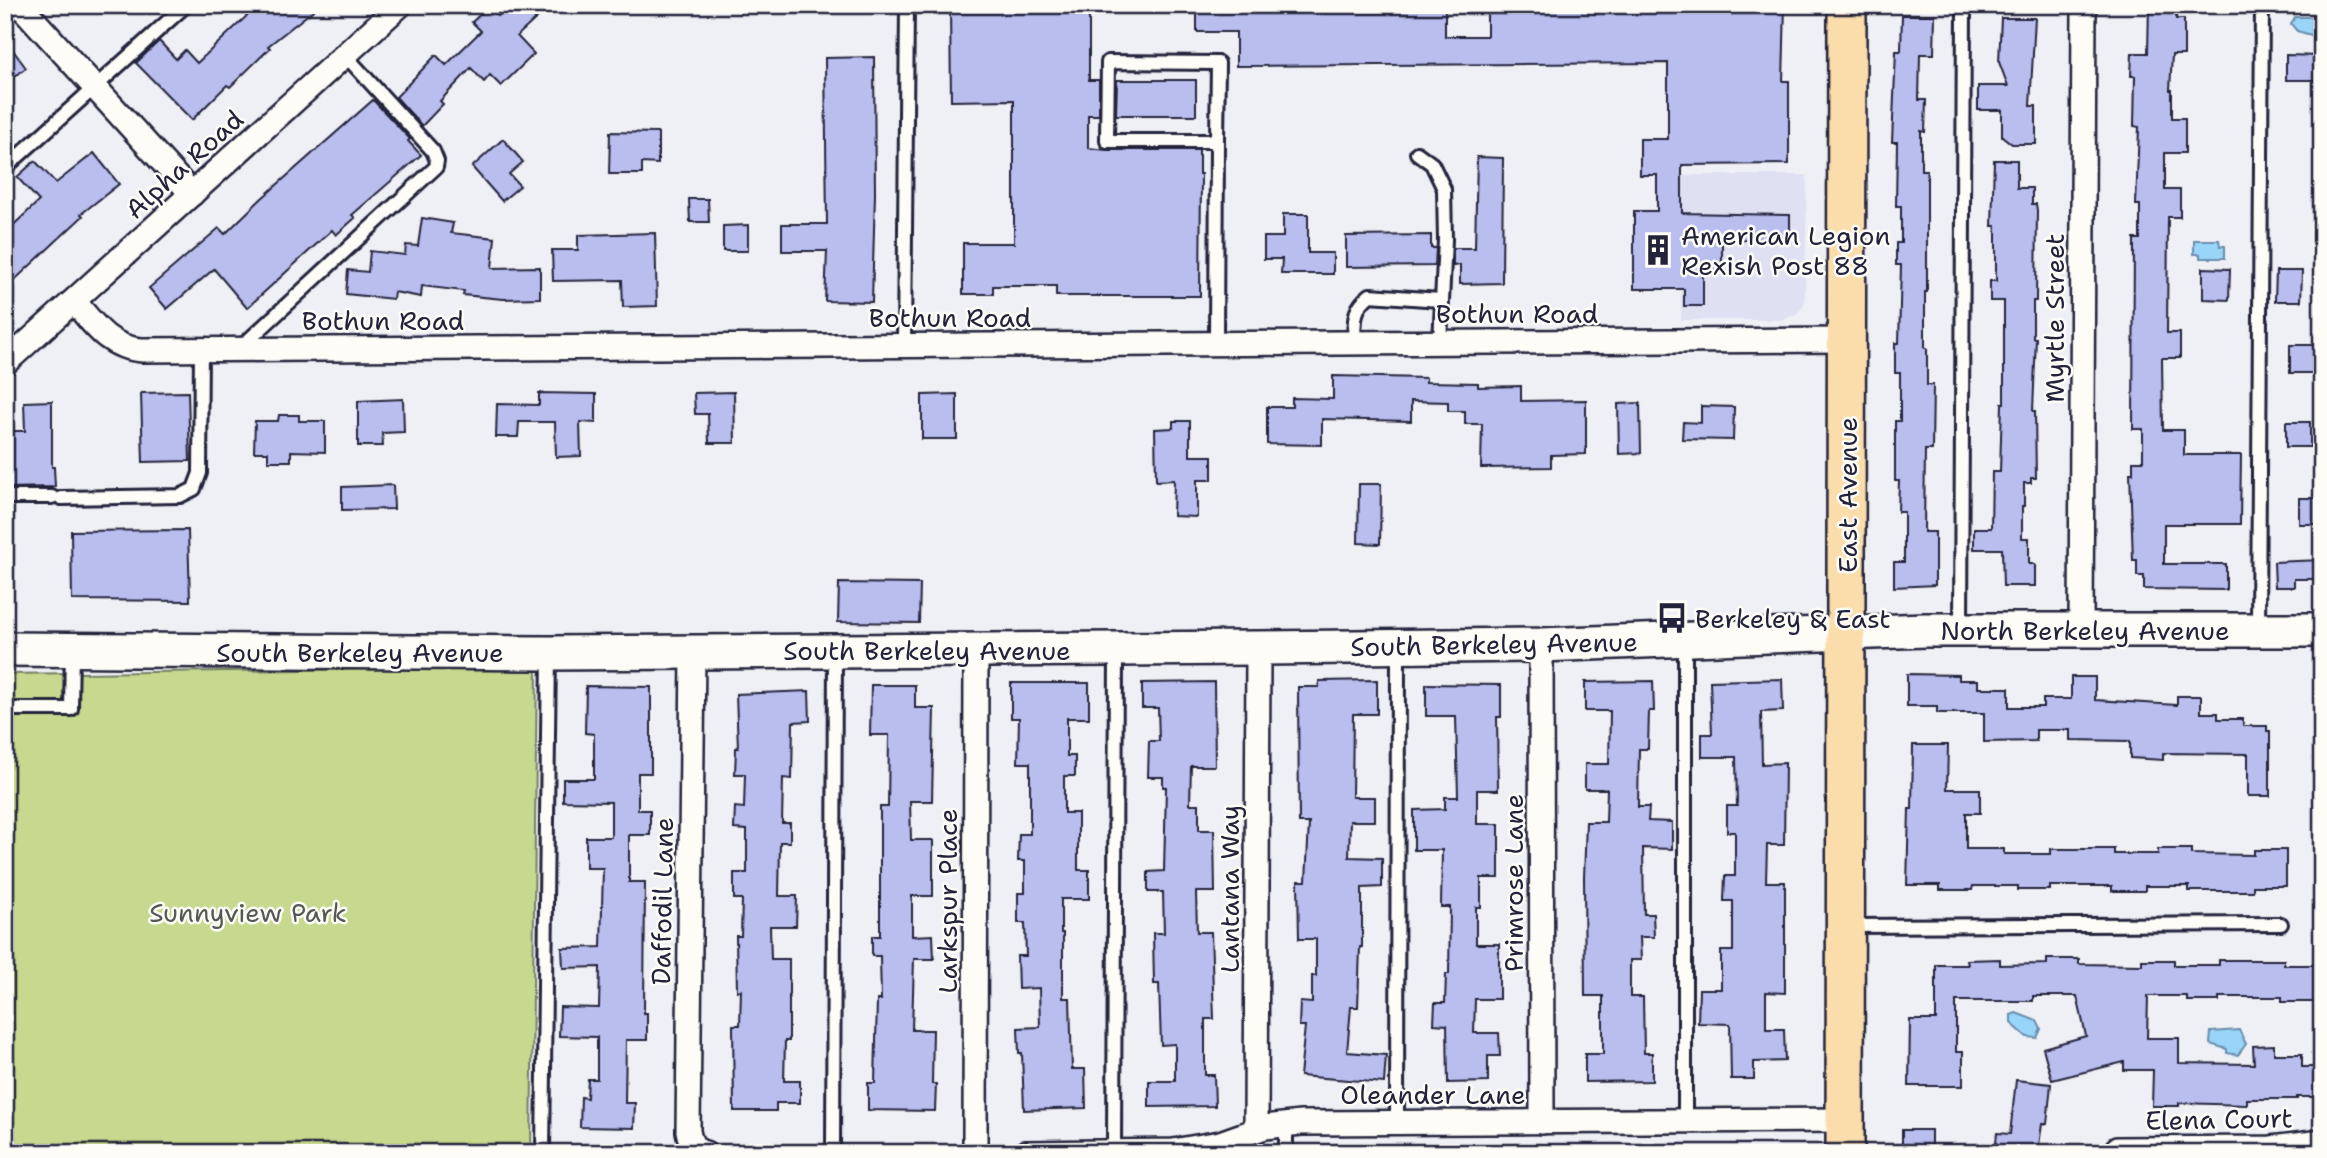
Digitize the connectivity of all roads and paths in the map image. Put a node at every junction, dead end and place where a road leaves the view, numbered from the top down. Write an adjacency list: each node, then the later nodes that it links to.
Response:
1 (20, 5): 10 (street)
2 (186, 5): 10 (lane)
3 (400, 5): 9 (street, Alpha Road)
4 (907, 5): 21 (lane)
5 (1847, 5): 17 (main road, East Avenue)
6 (1965, 5): 26 (lane)
7 (2084, 5): 27 (street, Myrtle Street)
8 (2262, 5): 28 (lane)
9 (345, 55): 14 (street, Alpha Road); 22 (lane)
10 (95, 87): 13 (lane); 14 (street)
11 (1217, 141): 11 (lane); 20 (lane)
12 (1417, 153): 15 (lane)
13 (5, 168)
14 (192, 194): 16 (street, Alpha Road)
15 (1440, 300): 18 (lane); 19 (lane)
16 (74, 301): 23 (street, Bothun Road); 24 (street, Alpha Road)
17 (1846, 340): 19 (street, Bothun Road); 30 (main road, East Avenue)
18 (1354, 342): 19 (street, Bothun Road); 20 (street, Bothun Road)
19 (1440, 342)
20 (1216, 343): 21 (street, Bothun Road)
21 (904, 345): 22 (street, Bothun Road)
22 (240, 348): 23 (street, Bothun Road)
23 (201, 349): 25 (lane)
24 (5, 363)
25 (5, 498)
26 (1961, 630): 27 (street, North Berkeley Avenue); 30 (street, North Berkeley Avenue)
27 (2081, 630): 28 (street, North Berkeley Avenue)
28 (2259, 630): 29 (street, North Berkeley Avenue)
29 (2322, 630)
30 (1848, 634): 31 (street, South Berkeley Avenue); 44 (main road, East Avenue)
31 (1685, 640): 32 (street, South Berkeley Avenue); 45 (lane)
32 (1541, 645): 33 (street, South Berkeley Avenue); 47 (street, Primrose Lane)
33 (1398, 646): 34 (street, South Berkeley Avenue); 46 (lane)
34 (1258, 648): 38 (street, South Berkeley Avenue); 49 (street, Lantana Way)
35 (5, 649): 36 (street, South Berkeley Avenue)
36 (72, 649): 41 (street, South Berkeley Avenue); 42 (lane)
37 (976, 649): 38 (street, South Berkeley Avenue); 39 (street, South Berkeley Avenue); 57 (street, Larkspur Place)
38 (1116, 649): 54 (lane)
39 (835, 651): 40 (street, South Berkeley Avenue); 56 (lane)
40 (693, 652): 41 (street, South Berkeley Avenue); 53 (street, Daffodil Lane)
41 (549, 653): 55 (lane)
42 (5, 709)
43 (2281, 924): 44 (lane)
44 (1847, 926): 50 (main road, East Avenue)
45 (1685, 1121): 47 (street, Oleander Lane); 50 (street, Oleander Lane)
46 (1397, 1122): 47 (street, Oleander Lane); 48 (street, Oleander Lane)
47 (1542, 1122)
48 (1286, 1124): 49 (street, Oleander Lane); 59 (lane)
49 (1256, 1129): 54 (street, Oleander Lane)
50 (1846, 1137)
51 (2322, 1142): 52 (street, Elena Court)
52 (2117, 1149)
53 (700, 1150)
54 (1114, 1152): 58 (street, Oleander Lane)
55 (543, 1153)
56 (833, 1153)
57 (975, 1153)
58 (1025, 1153)
59 (1286, 1153)

